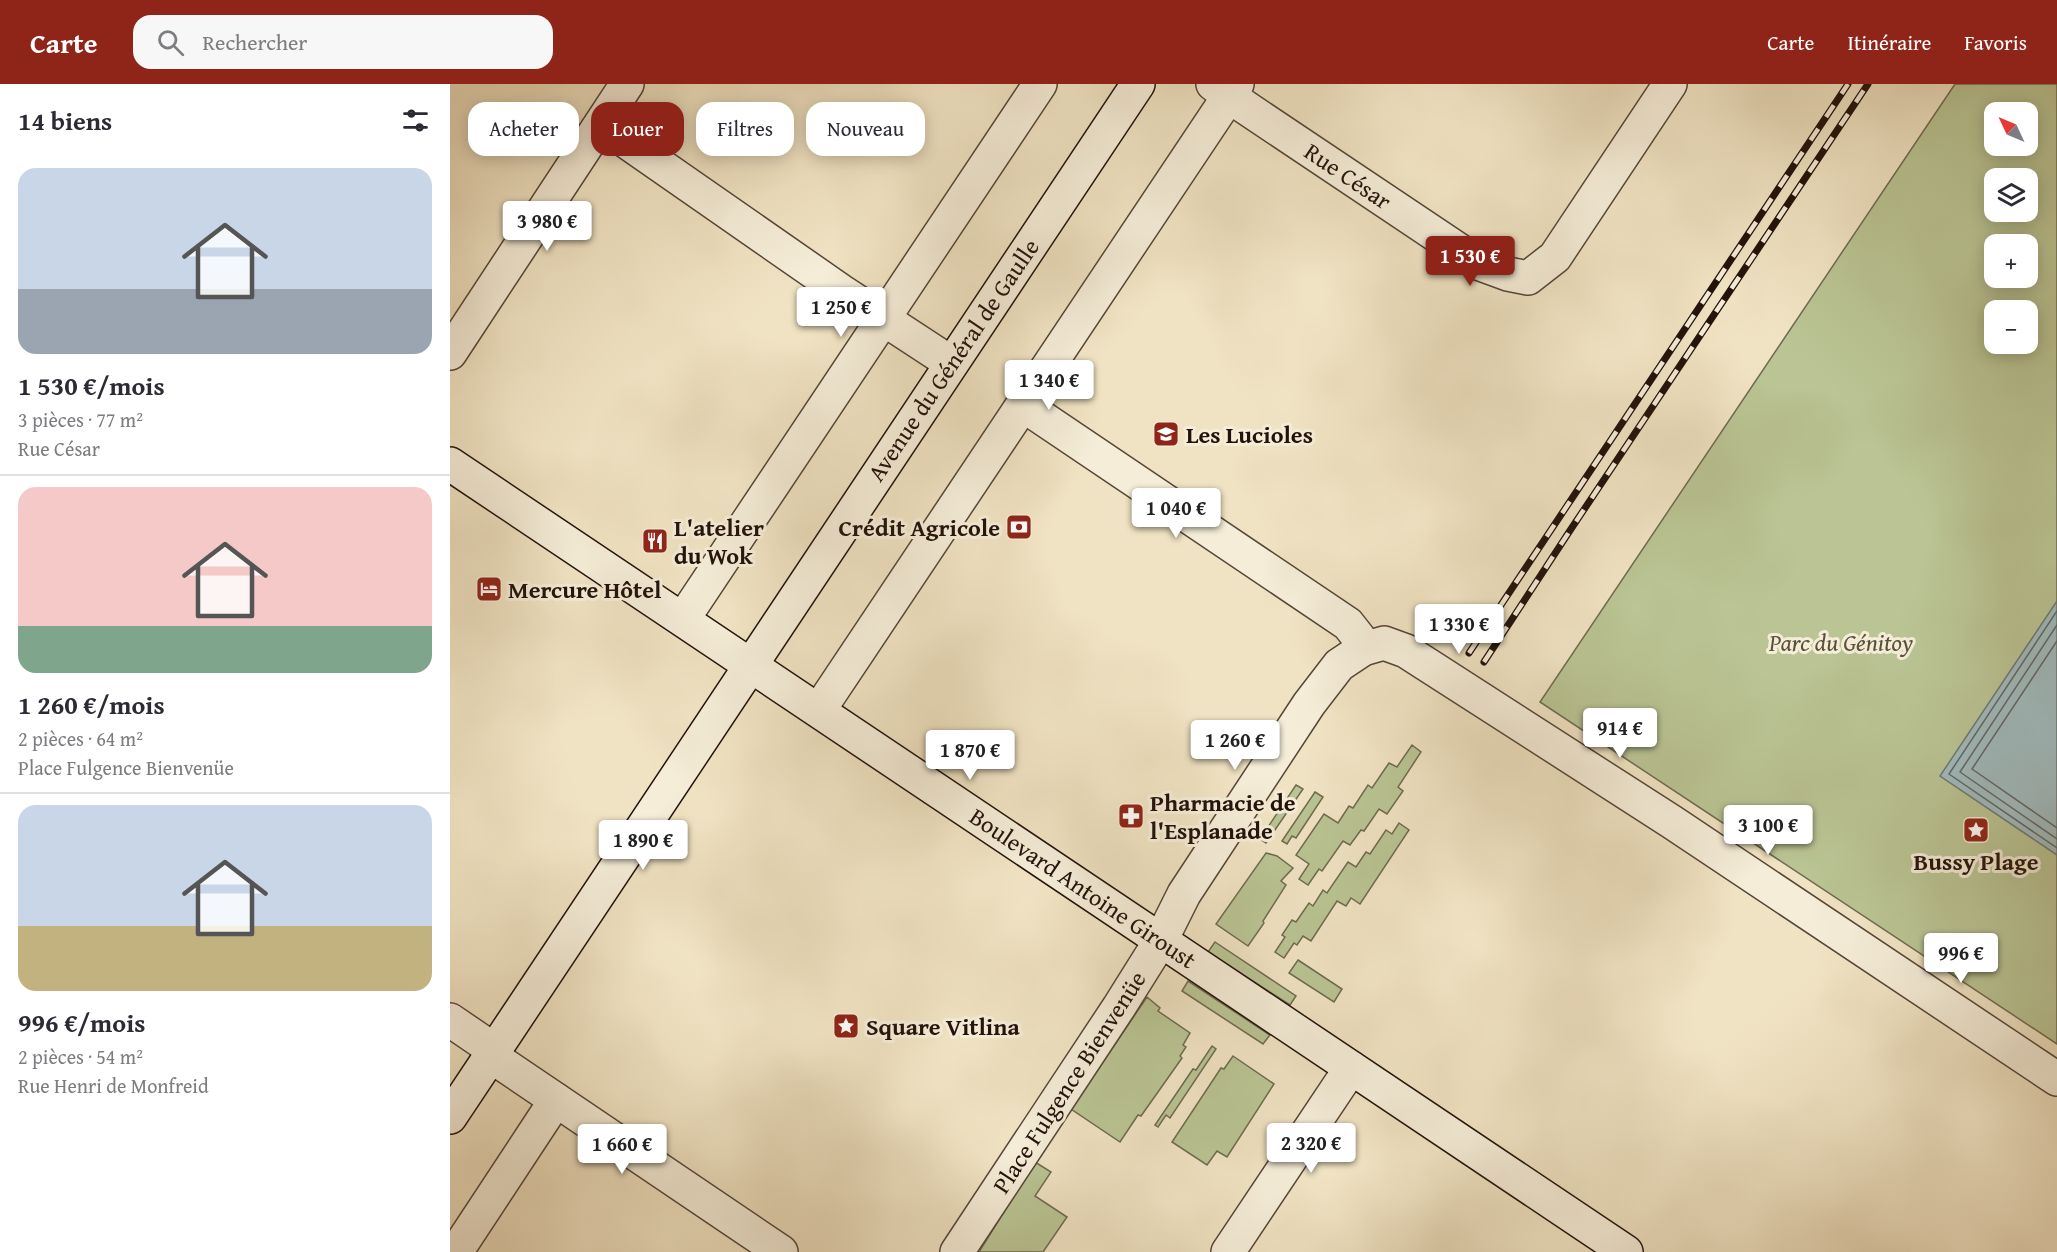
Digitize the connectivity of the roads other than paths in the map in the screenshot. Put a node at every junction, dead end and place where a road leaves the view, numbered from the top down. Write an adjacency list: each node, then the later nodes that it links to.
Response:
1 (627, 84): 6 (street)
2 (1040, 84): 9 (street)
3 (1138, 84): 11 (street, Avenue du Général de Gaulle)
4 (1670, 84): 5 (street, Rue César)
5 (1226, 88): 12 (street)
6 (615, 102)
7 (591, 139): 10 (street)
8 (647, 156): 9 (street)
9 (884, 319): 11 (street); 14 (street)
10 (450, 353)
11 (951, 363): 16 (street, Avenue du Général de Gaulle)
12 (1023, 405): 15 (street); 17 (street)
13 (450, 464): 14 (street, Boulevard Antoine Giroust)
14 (683, 619): 16 (street, Boulevard Antoine Giroust)
15 (1363, 649): 18 (street, Place Fulgence Bienvenüe); 22 (street)
16 (751, 664): 17 (street, Boulevard Antoine Giroust); 20 (street, Avenue du Général de Gaulle)
17 (819, 710): 18 (street, Boulevard Antoine Giroust)
18 (1161, 940): 21 (street, Boulevard Antoine Giroust); 28 (street, Place Fulgence Bienvenüe)
19 (450, 1020): 20 (street)
20 (492, 1053): 23 (street); 24 (street, Avenue du Général de Gaulle)
21 (1351, 1068): 25 (street, Boulevard Antoine Giroust); 29 (street)
22 (2057, 1079)
23 (556, 1100): 26 (street); 27 (street)
24 (450, 1117)
25 (1624, 1251)
26 (456, 1252)
27 (781, 1252)
28 (957, 1252)
29 (1228, 1252)

